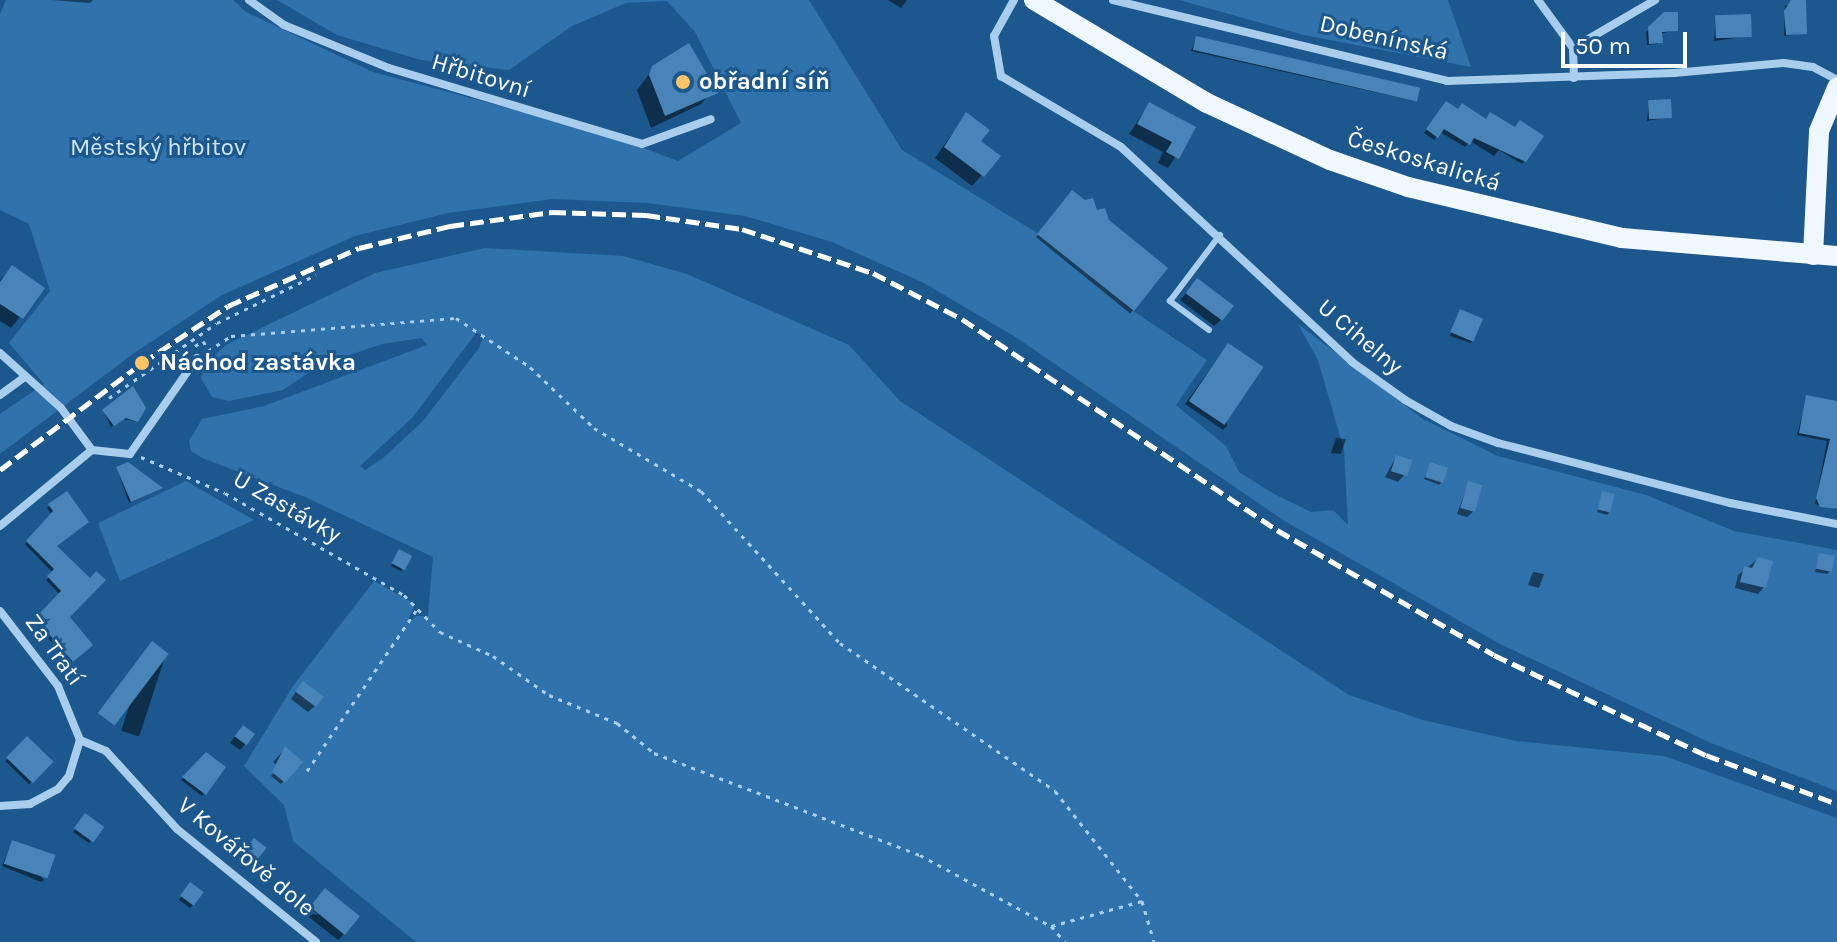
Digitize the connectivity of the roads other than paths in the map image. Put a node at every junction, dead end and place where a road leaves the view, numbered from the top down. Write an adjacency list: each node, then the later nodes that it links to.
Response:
1 (249, 0): 11 (street, Hřbitovní)
2 (1014, 0): 12 (street, U Cihelny)
3 (1034, 0): 13 (main road, Českoskalická)
4 (1113, 0): 8 (street, Dobenínská)
5 (1538, 0): 7 (street)
6 (1655, 0): 7 (street)
7 (1573, 48): 8 (street)
8 (1574, 78): 9 (street, Dobenínská)
9 (1837, 80)
10 (1837, 88): 13 (main road)
11 (711, 119)
12 (1220, 235): 15 (lane); 21 (street, U Cihelny)
13 (1813, 255): 14 (main road, Českoskalická)
14 (1837, 256)
15 (1209, 330)
16 (0, 353): 18 (street)
17 (197, 358): 20 (street)
18 (25, 377): 19 (street); 20 (street)
19 (0, 395)
20 (92, 450): 22 (street)
21 (1837, 524)
22 (0, 526)
23 (0, 611): 24 (street, Za Tratí)
24 (80, 740): 25 (street); 26 (street, V Kovářově dole)
25 (0, 806)
26 (316, 942)

